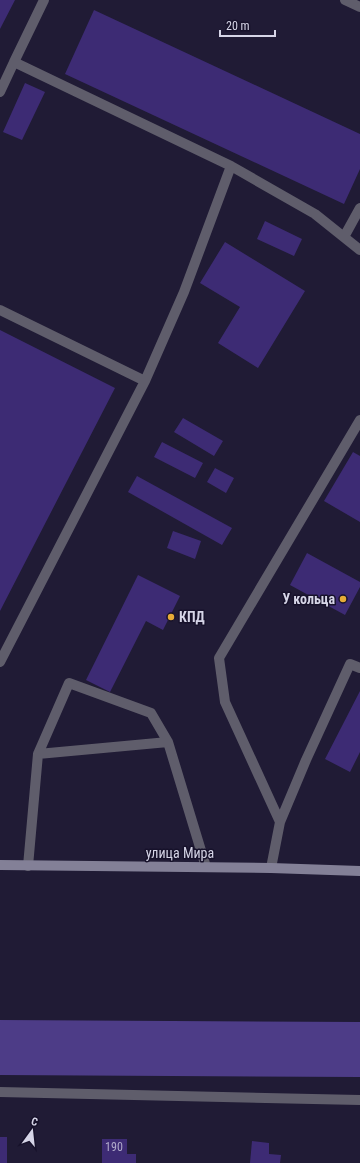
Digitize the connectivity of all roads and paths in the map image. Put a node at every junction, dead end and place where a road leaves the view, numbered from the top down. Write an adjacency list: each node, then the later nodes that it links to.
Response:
1 (44, 0): 4 (street)
2 (345, 0): 3 (street)
3 (360, 7)
4 (14, 62): 5 (street); 6 (street)
5 (0, 92)
6 (231, 166): 8 (street); 11 (street)
7 (360, 208): 8 (street)
8 (344, 237): 9 (street)
9 (360, 250)
10 (0, 310): 11 (street)
11 (145, 381): 13 (street)
12 (360, 420): 17 (street)
13 (0, 662)
14 (360, 668): 17 (street)
15 (168, 742): 16 (street); 16 (street); 20 (street)
16 (38, 754): 19 (street)
17 (280, 822): 21 (street)
18 (0, 865): 19 (main road, улица Мира)
19 (28, 866): 20 (main road, улица Мира)
20 (206, 867): 21 (main road, улица Мира)
21 (271, 868): 22 (main road, улица Мира)
22 (360, 871)
23 (0, 1092): 24 (street)
24 (360, 1100)

